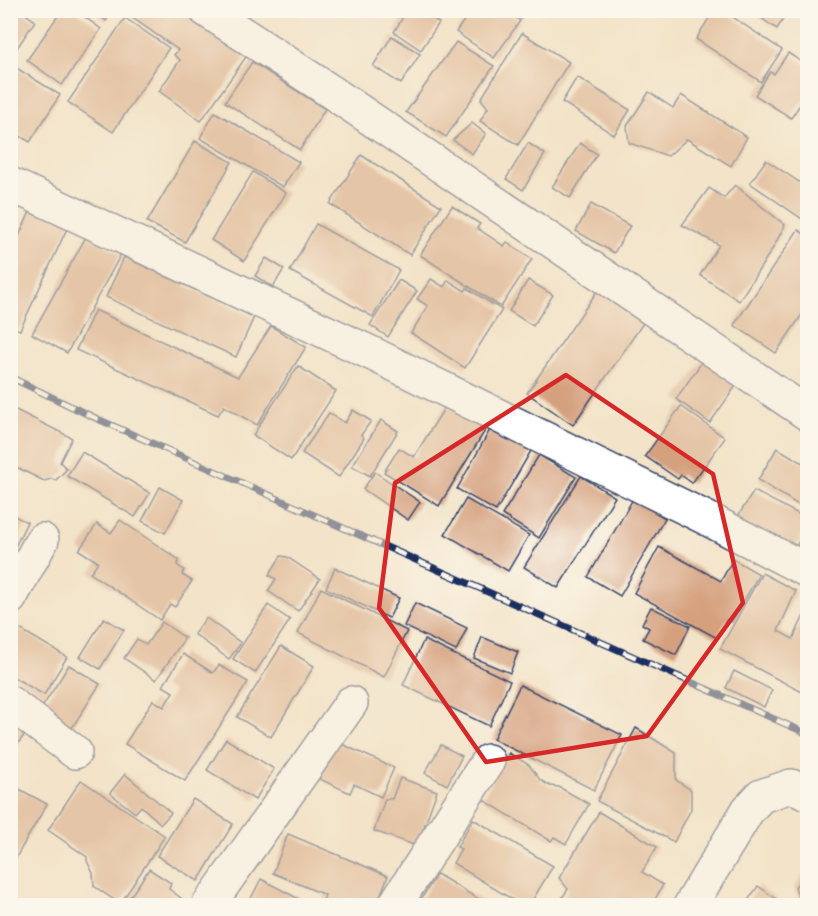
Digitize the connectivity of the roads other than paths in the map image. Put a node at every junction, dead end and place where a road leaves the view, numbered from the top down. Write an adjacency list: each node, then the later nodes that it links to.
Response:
1 (206, 10): 3 (street)
2 (10, 184): 5 (street)
3 (807, 414)
4 (42, 540): 6 (street)
5 (807, 571)
6 (10, 598)
7 (10, 703): 9 (street)
8 (351, 703): 12 (street)
9 (75, 752)
10 (488, 761): 13 (street)
11 (807, 793): 14 (street)
12 (208, 906)
13 (394, 906)
14 (690, 906)

